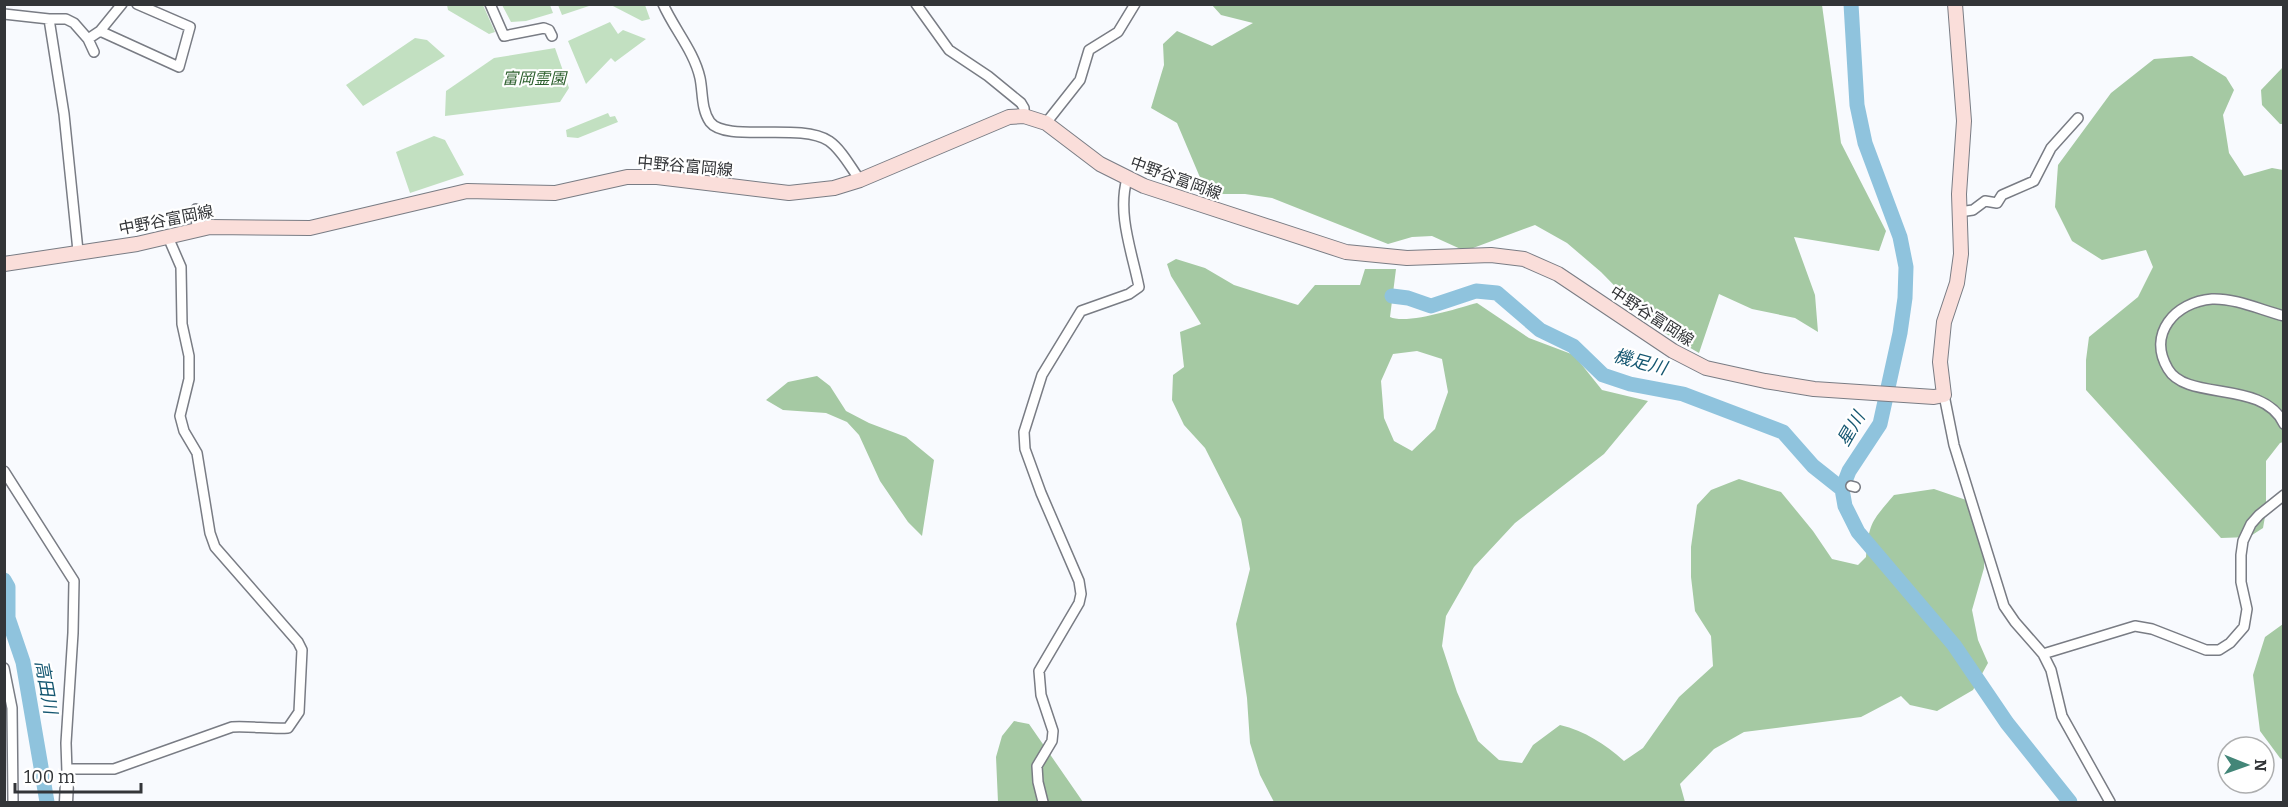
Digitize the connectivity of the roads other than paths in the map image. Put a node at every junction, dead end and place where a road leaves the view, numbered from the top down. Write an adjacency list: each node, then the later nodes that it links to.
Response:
1 (122, 4): 10 (street)
2 (137, 4): 10 (street)
3 (490, 4): 11 (street)
4 (663, 4): 18 (street)
5 (916, 4): 14 (street)
6 (1135, 4): 16 (street)
7 (1958, 5): 20 (main road)
8 (4, 14): 9 (street)
9 (49, 19): 12 (street); 23 (street)
10 (100, 32): 12 (street)
11 (552, 36)
12 (88, 39): 13 (street)
13 (94, 52)
14 (1024, 117): 16 (main road, 中野谷富岡線); 18 (main road, 中野谷富岡線)
15 (2078, 118): 20 (street)
16 (1046, 123): 17 (main road, 中野谷富岡線)
17 (1127, 179): 26 (main road, 中野谷富岡線); 36 (street)
18 (860, 180): 21 (main road, 中野谷富岡線)
19 (196, 209): 21 (street)
20 (1959, 212): 26 (main road)
21 (197, 230): 22 (main road, 中野谷富岡線)
22 (168, 237): 23 (main road, 中野谷富岡線); 33 (street)
23 (78, 251): 24 (main road, 中野谷富岡線)
24 (4, 264)
25 (2283, 316): 27 (street)
26 (1944, 395): 30 (street)
27 (2283, 424)
28 (4, 471): 33 (street)
29 (2283, 495): 30 (street)
30 (2043, 654): 37 (street)
31 (6, 673): 32 (street); 34 (street)
32 (4, 695)
33 (67, 776): 35 (street)
34 (13, 802)
35 (66, 802)
36 (1043, 802)
37 (2110, 802)

